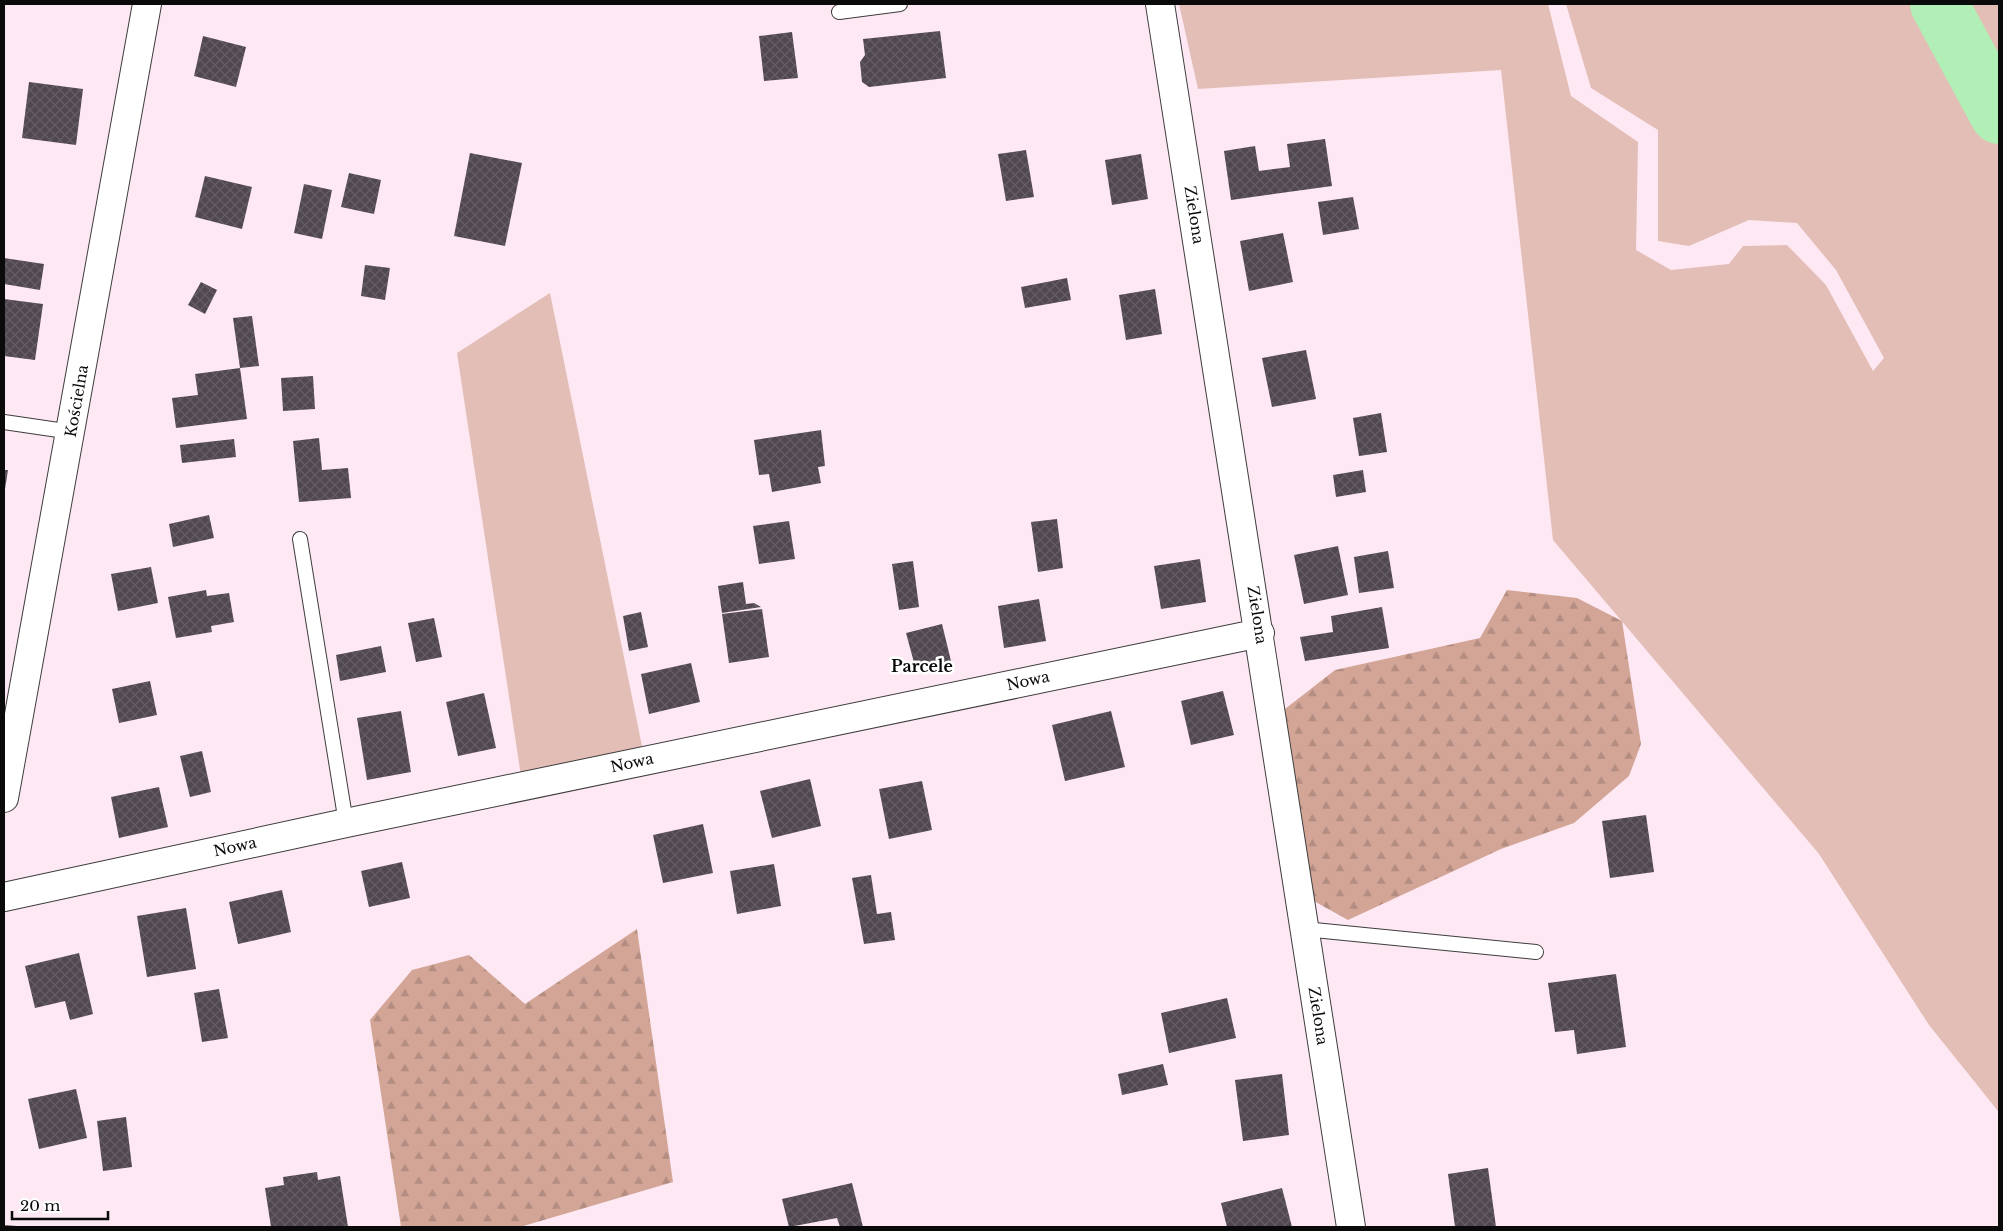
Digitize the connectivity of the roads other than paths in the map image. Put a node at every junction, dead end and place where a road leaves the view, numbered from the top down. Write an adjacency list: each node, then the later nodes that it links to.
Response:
1 (147, 4): 6 (street, Kościelna)
2 (900, 4): 4 (lane)
3 (1160, 4): 8 (street, Zielona)
4 (839, 12)
5 (4, 422): 6 (lane)
6 (72, 432): 9 (street, Kościelna)
7 (300, 539): 10 (lane)
8 (1260, 633): 10 (street, Nowa); 12 (street, Zielona)
9 (4, 798)
10 (346, 823): 11 (street, Nowa)
11 (4, 897)
12 (1304, 929): 13 (lane); 14 (street, Zielona)
13 (1536, 952)
14 (1351, 1227)

